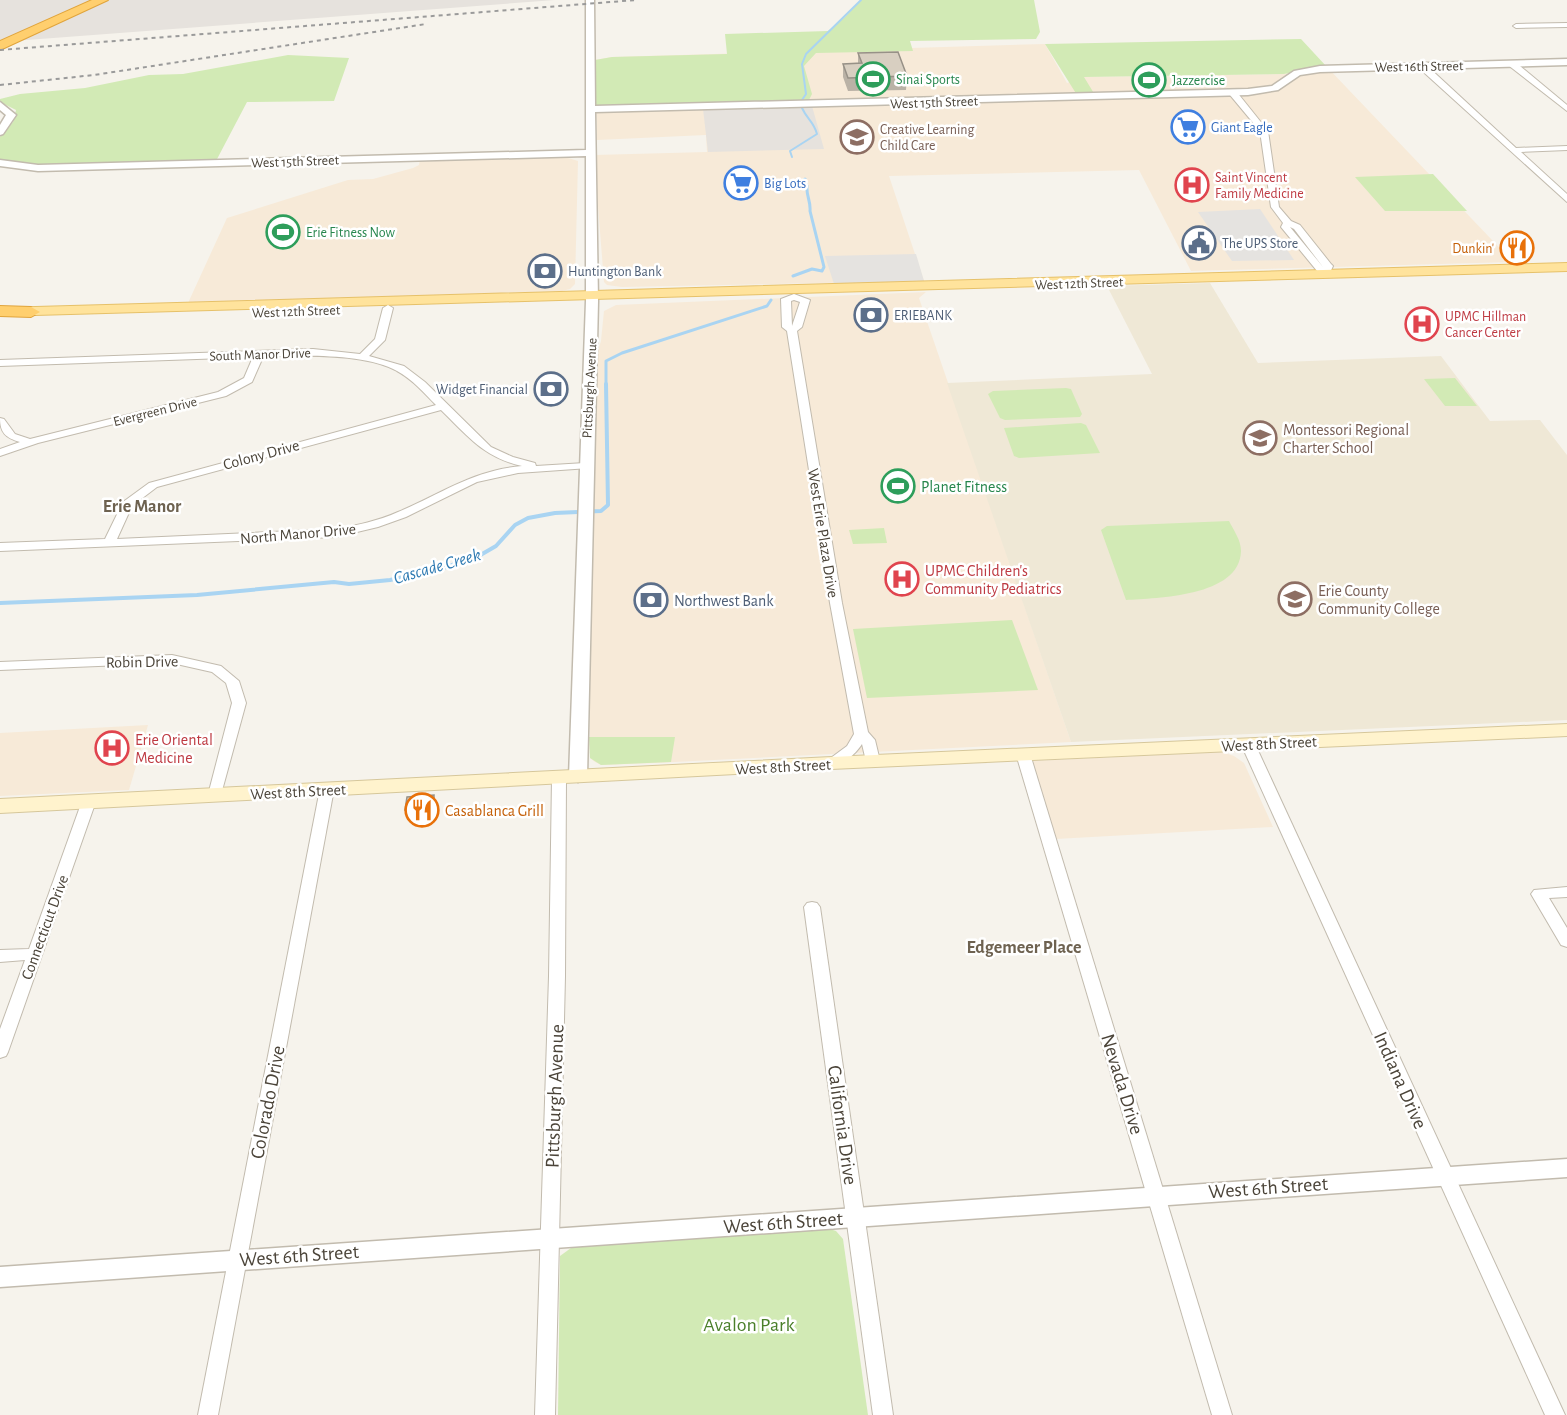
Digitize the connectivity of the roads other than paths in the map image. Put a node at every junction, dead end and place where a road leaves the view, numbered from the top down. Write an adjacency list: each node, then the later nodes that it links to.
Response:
1 (75, 0): 6 (highway)
2 (102, 0): 7 (highway)
3 (590, 0): 14 (street, Pittsburgh Avenue)
4 (1567, 25): 5 (street)
5 (1516, 26)
6 (0, 34)
7 (0, 46)
8 (1567, 62): 9 (street, West 16th Street)
9 (1511, 63): 10 (street, West 16th Street); 15 (street)
10 (1422, 66): 11 (street, West 16th Street); 18 (street)
11 (1277, 87): 12 (street, West 15th Street)
12 (1233, 93): 14 (street, West 15th Street); 23 (street)
13 (2, 105): 16 (street)
14 (590, 109): 19 (street, Pittsburgh Avenue)
15 (1567, 109)
16 (0, 132)
17 (1567, 148): 18 (street)
18 (1513, 150): 21 (street)
19 (590, 153): 20 (street, West 15th Street); 25 (street, Pittsburgh Avenue)
20 (0, 163)
21 (1567, 199)
22 (1567, 267): 23 (main road, West 12th Street)
23 (1325, 275): 24 (main road, West 12th Street)
24 (793, 294): 25 (main road, West 12th Street); 30 (street, West Erie Plaza Drive); 30 (street)
25 (592, 297): 26 (main road, West 12th Street); 28 (main road, West 12th Street); 39 (street, Pittsburgh Avenue)
26 (388, 308): 29 (main road, West 12th Street); 32 (street)
27 (0, 312): 28 (highway)
28 (31, 312)
29 (0, 322)
30 (792, 330): 46 (street, West Erie Plaza Drive)
31 (259, 354): 32 (street, South Manor Drive); 33 (street, South Manor Drive); 36 (street, Evergreen Drive)
32 (362, 357): 34 (street, South Manor Drive)
33 (0, 363)
34 (444, 406): 37 (street, South Manor Drive); 42 (street, Colony Drive)
35 (0, 421): 36 (street)
36 (30, 442): 38 (street, Evergreen Drive)
37 (487, 449): 40 (street, South Manor Drive); 41 (street)
38 (0, 453)
39 (585, 466): 40 (street, North Manor Drive); 51 (street, Pittsburgh Avenue)
40 (545, 468): 41 (street, North Manor Drive)
41 (474, 479): 42 (street, North Manor Drive)
42 (110, 543): 43 (street, North Manor Drive)
43 (0, 547)
44 (0, 666): 53 (street, Robin Drive)
45 (1567, 730): 47 (main road, West 8th Street)
46 (861, 734): 49 (street, West Erie Plaza Drive); 50 (street)
47 (1248, 744): 48 (main road, West 8th Street); 63 (street, Indiana Drive)
48 (1023, 754): 49 (main road, West 8th Street); 64 (street, Nevada Drive)
49 (873, 761): 50 (main road, West 8th Street)
50 (831, 763): 51 (main road, West 8th Street)
51 (569, 777): 52 (main road, West 8th Street); 66 (street, Pittsburgh Avenue)
52 (327, 789): 53 (main road, West 8th Street); 67 (street, Colorado Drive)
53 (215, 795): 54 (main road, West 8th Street)
54 (89, 801): 55 (main road, West 8th Street); 59 (street, Connecticut Drive)
55 (0, 806)
56 (1567, 892): 58 (street)
57 (812, 907): 65 (street, California Drive)
58 (1567, 941)
59 (34, 954): 60 (street); 61 (street, Connecticut Drive)
60 (0, 956)
61 (0, 1052)
62 (1567, 1168): 63 (street, West 6th Street)
63 (1444, 1175): 64 (street, West 6th Street); 73 (street, Indiana Drive)
64 (1156, 1195): 65 (street, West 6th Street); 72 (street, Nevada Drive)
65 (856, 1217): 66 (street, West 6th Street); 71 (street, California Drive)
66 (549, 1238): 67 (street, West 6th Street); 70 (street, Pittsburgh Avenue)
67 (237, 1259): 68 (street, West 6th Street); 69 (street, Colorado Drive)
68 (0, 1277)
69 (208, 1415)
70 (545, 1415)
71 (883, 1415)
72 (1222, 1415)
73 (1555, 1415)

